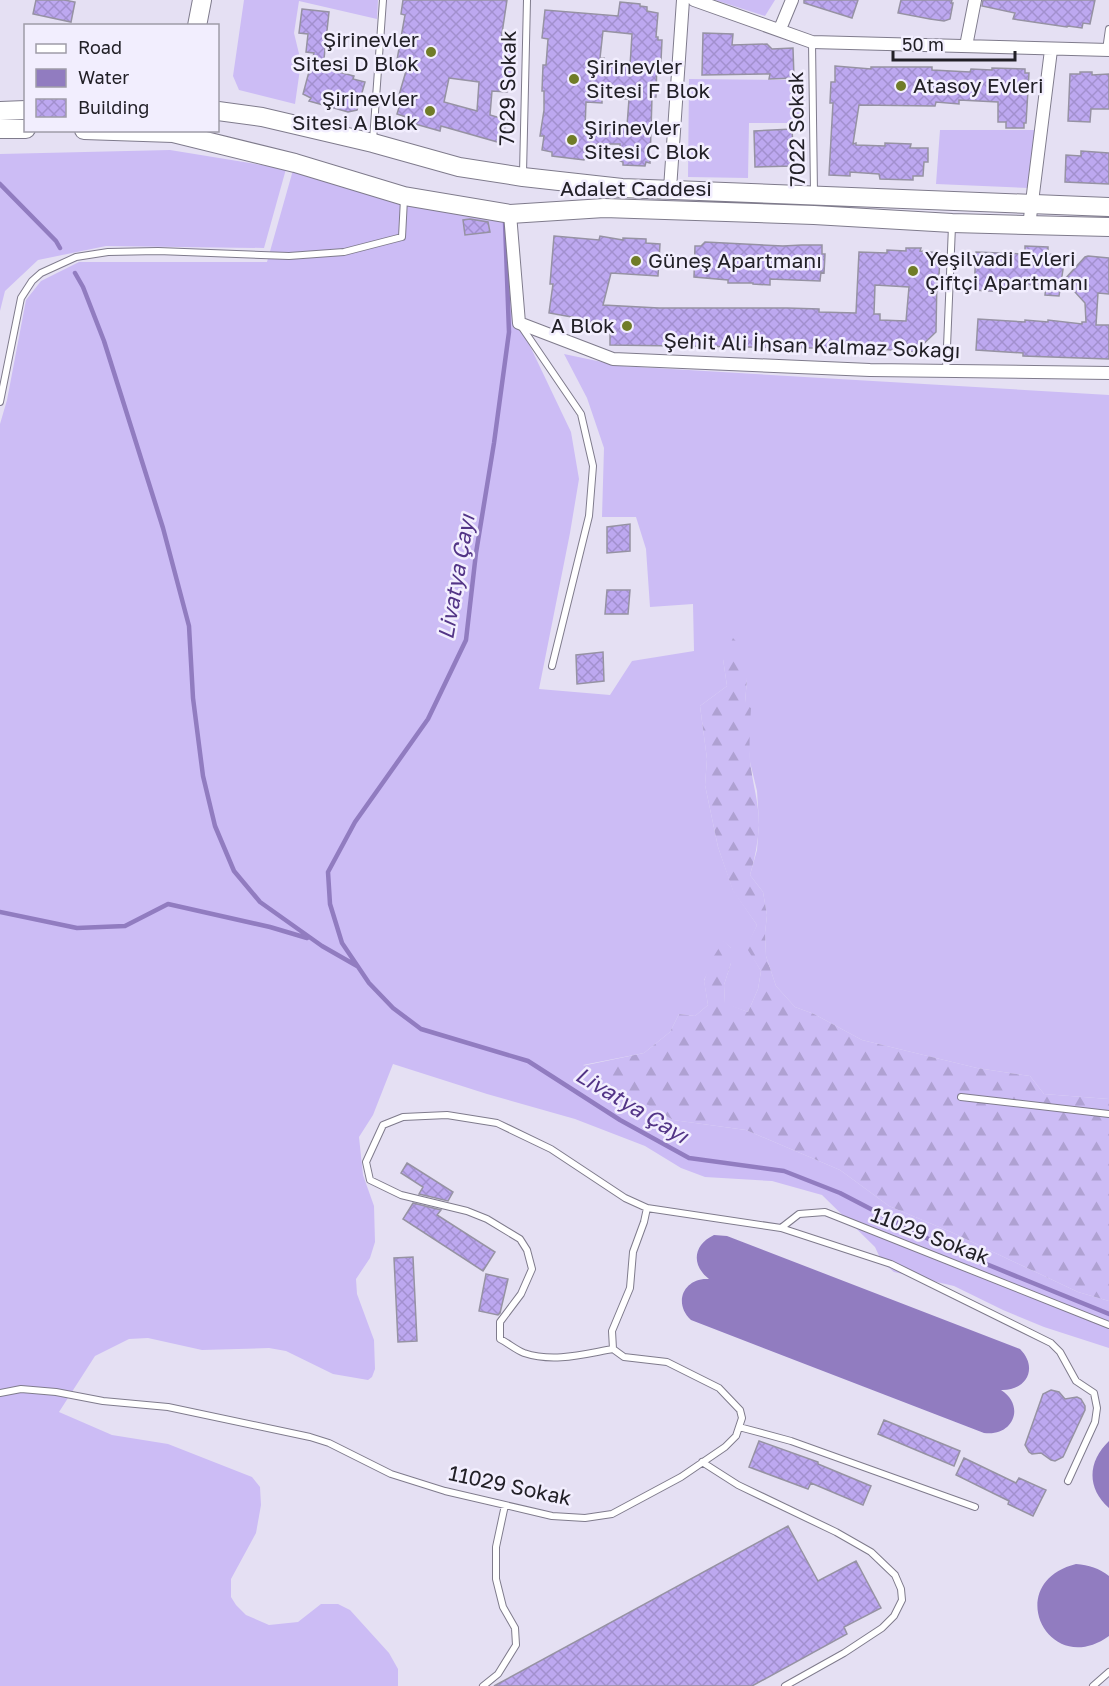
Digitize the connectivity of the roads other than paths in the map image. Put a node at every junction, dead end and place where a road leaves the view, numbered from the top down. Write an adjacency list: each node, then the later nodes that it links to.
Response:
1 (202, 0): 8 (street)
2 (383, 0): 21 (lane)
3 (527, 0): 22 (lane, 7029 Sokak)
4 (682, 0): 23 (street)
5 (694, 0): 9 (street)
6 (792, 0): 9 (street)
7 (975, 0): 12 (street)
8 (197, 24)
9 (780, 29): 11 (street)
10 (1109, 29): 14 (lane)
11 (812, 42): 12 (street); 25 (lane, 7022 Sokak)
12 (966, 46): 13 (street)
13 (1051, 50): 14 (street); 26 (street)
14 (1107, 50)
15 (24, 110): 16 (street)
16 (0, 111)
17 (219, 111): 21 (street, Adalet Caddesi)
18 (0, 129): 19 (street)
19 (24, 129)
20 (174, 132): 24 (street, Adalet Caddesi)
21 (373, 143): 22 (street, Adalet Caddesi)
22 (523, 177): 23 (street, Adalet Caddesi)
23 (670, 189): 25 (street, Adalet Caddesi)
24 (404, 196): 28 (street, Adalet Caddesi); 36 (lane)
25 (814, 196): 26 (street, Adalet Caddesi); 29 (lane, 7022 Sokak)
26 (1032, 203): 27 (street, Adalet Caddesi); 31 (street)
27 (1109, 207)
28 (510, 214): 29 (street, Adalet Caddesi); 33 (street)
29 (814, 215): 30 (street, Adalet Caddesi)
30 (952, 223): 31 (street, Adalet Caddesi); 34 (lane)
31 (1029, 226): 32 (street, Adalet Caddesi)
32 (1109, 227)
33 (519, 323): 34 (street, Şehit Ali İhsan Kalmaz Sokağı); 37 (lane)
34 (946, 371): 35 (street, Şehit Ali İhsan Kalmaz Sokağı)
35 (1109, 373)
36 (0, 402)
37 (552, 666)
38 (961, 1097): 39 (lane)
39 (1109, 1114)
40 (647, 1208): 41 (lane); 43 (lane); 43 (lane)
41 (781, 1228): 42 (lane, 11029 Sokak); 47 (lane)
42 (1109, 1325)
43 (613, 1349): 45 (lane)
44 (0, 1393): 48 (lane, 11029 Sokak)
45 (739, 1427): 46 (lane, 11029 Sokak); 49 (lane)
46 (702, 1462): 48 (lane, 11029 Sokak); 52 (lane)
47 (1068, 1482)
48 (505, 1505): 51 (lane)
49 (975, 1506)
50 (1109, 1672): 53 (lane)
51 (483, 1686)
52 (785, 1686)
53 (1093, 1686)

